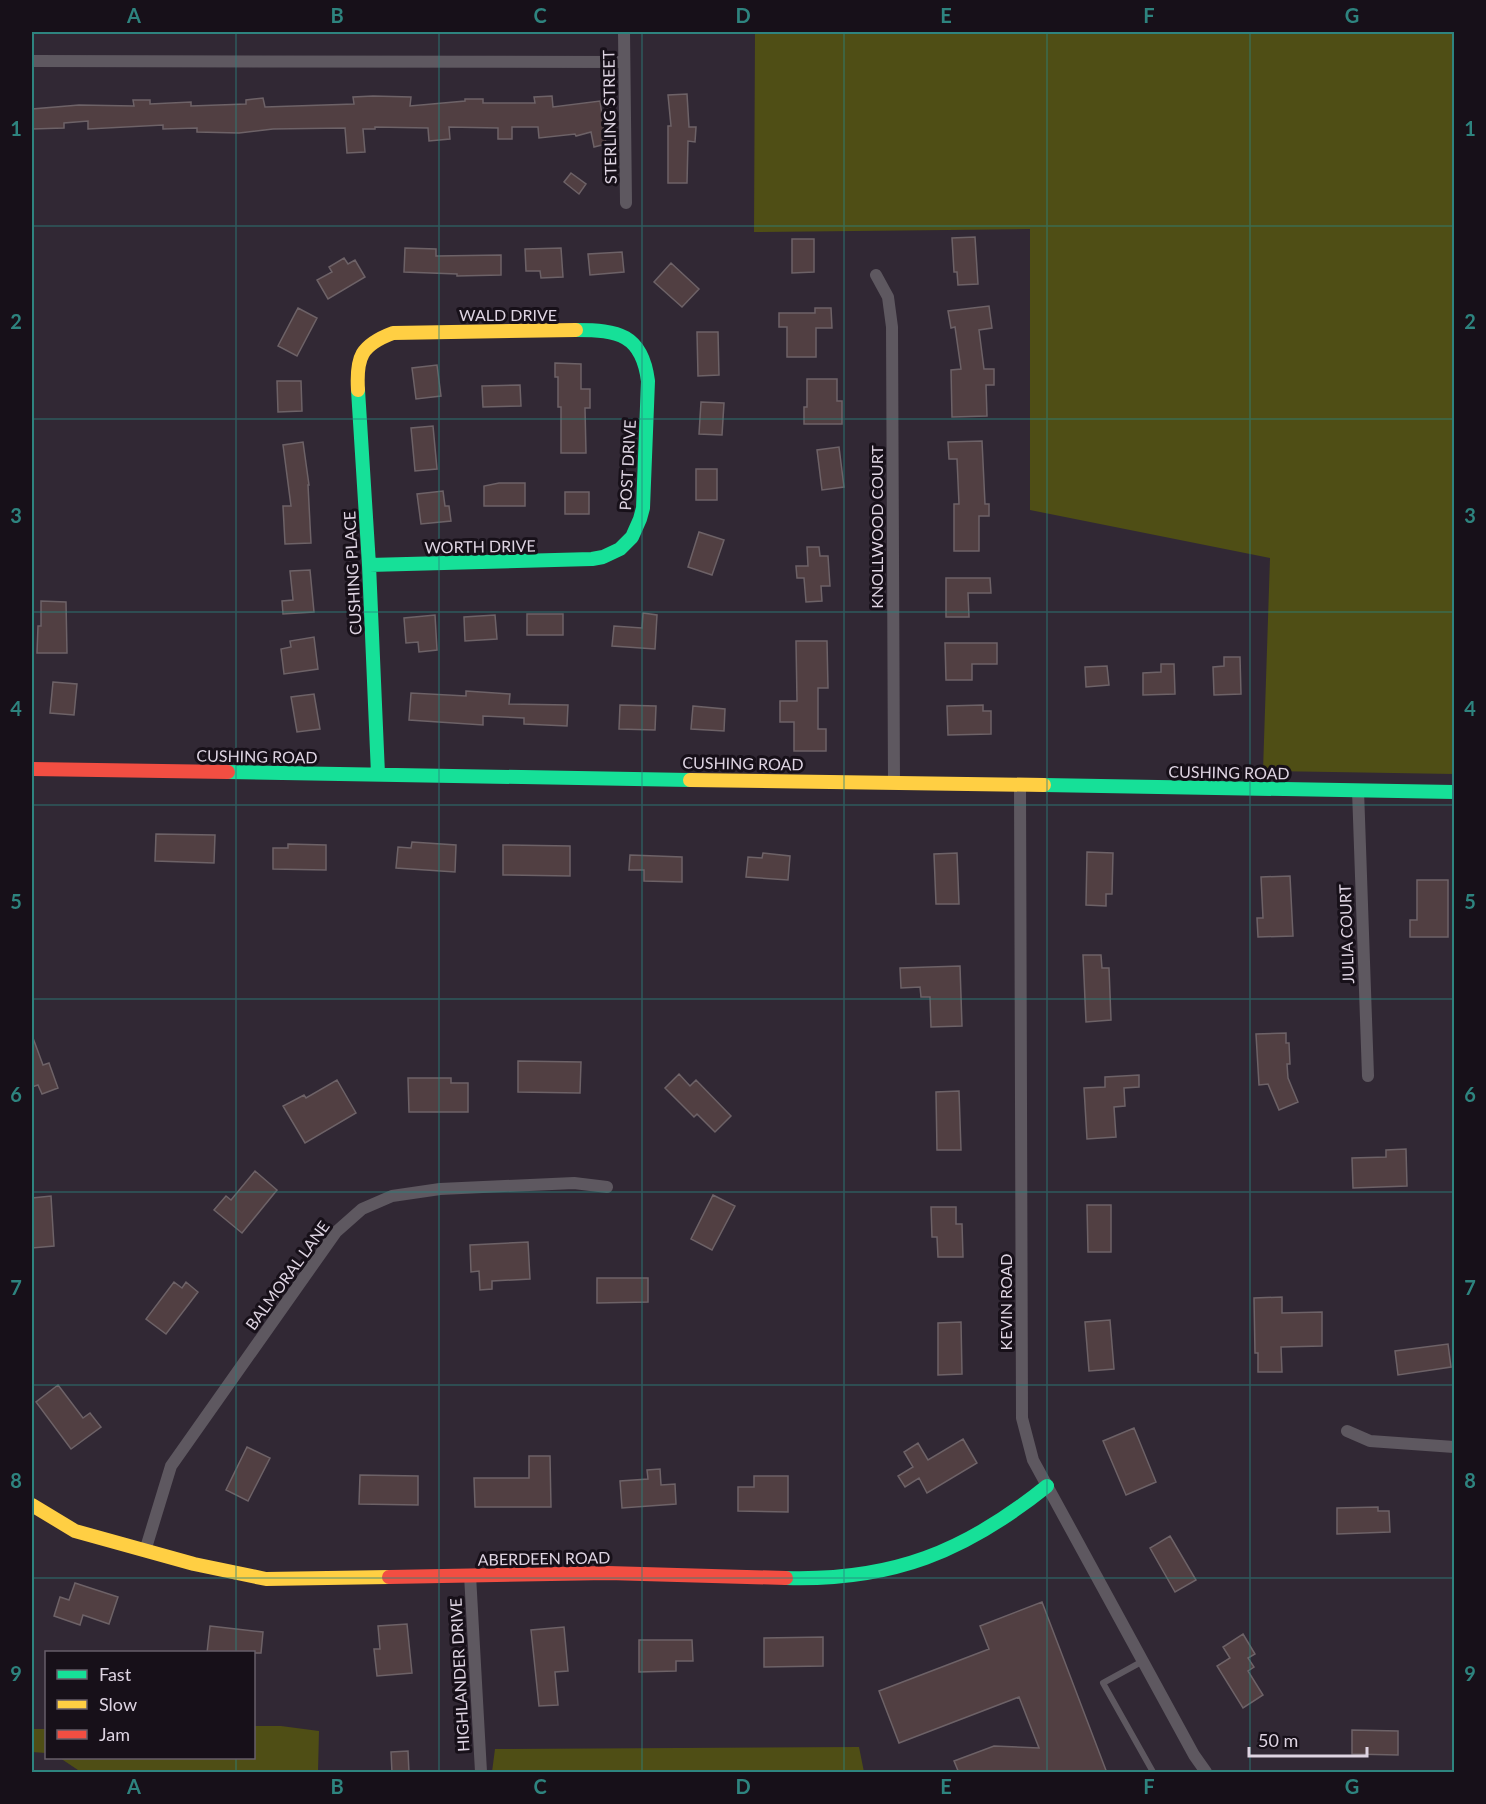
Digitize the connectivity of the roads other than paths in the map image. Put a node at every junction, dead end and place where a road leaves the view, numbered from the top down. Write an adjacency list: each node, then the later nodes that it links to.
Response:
1 (624, 32): 3 (street, STERLING STREET)
2 (32, 61): 3 (street)
3 (624, 62): 4 (street, STERLING STREET)
4 (626, 202)
5 (876, 275): 12 (street, KNOLLWOOD COURT)
6 (357, 369): 7 (street, WALD DRIVE); 9 (street, CUSHING PLACE)
7 (648, 381): 8 (street, POST DRIVE)
8 (592, 560): 9 (street, WORTH DRIVE)
9 (369, 565): 11 (street, CUSHING PLACE)
10 (32, 769): 11 (street, CUSHING ROAD)
11 (378, 774): 12 (street, CUSHING ROAD)
12 (894, 783): 13 (street, CUSHING ROAD)
13 (1020, 785): 14 (street, CUSHING ROAD); 20 (street, KEVIN ROAD)
14 (1358, 790): 15 (street, CUSHING ROAD); 16 (street, JULIA COURT)
15 (1455, 792)
16 (1368, 1076)
17 (607, 1187): 22 (street, BALMORAL LANE)
18 (1347, 1431): 19 (street)
19 (1455, 1447)
20 (1047, 1486): 23 (street, ABERDEEN ROAD); 24 (street, KEVIN ROAD)
21 (32, 1504): 22 (street, ABERDEEN ROAD)
22 (145, 1551): 23 (street, ABERDEEN ROAD)
23 (470, 1575): 25 (street, HIGHLANDER DRIVE)
24 (1143, 1661): 26 (lane); 27 (street, KEVIN ROAD)
25 (481, 1773)
26 (1153, 1773)
27 (1206, 1773)

